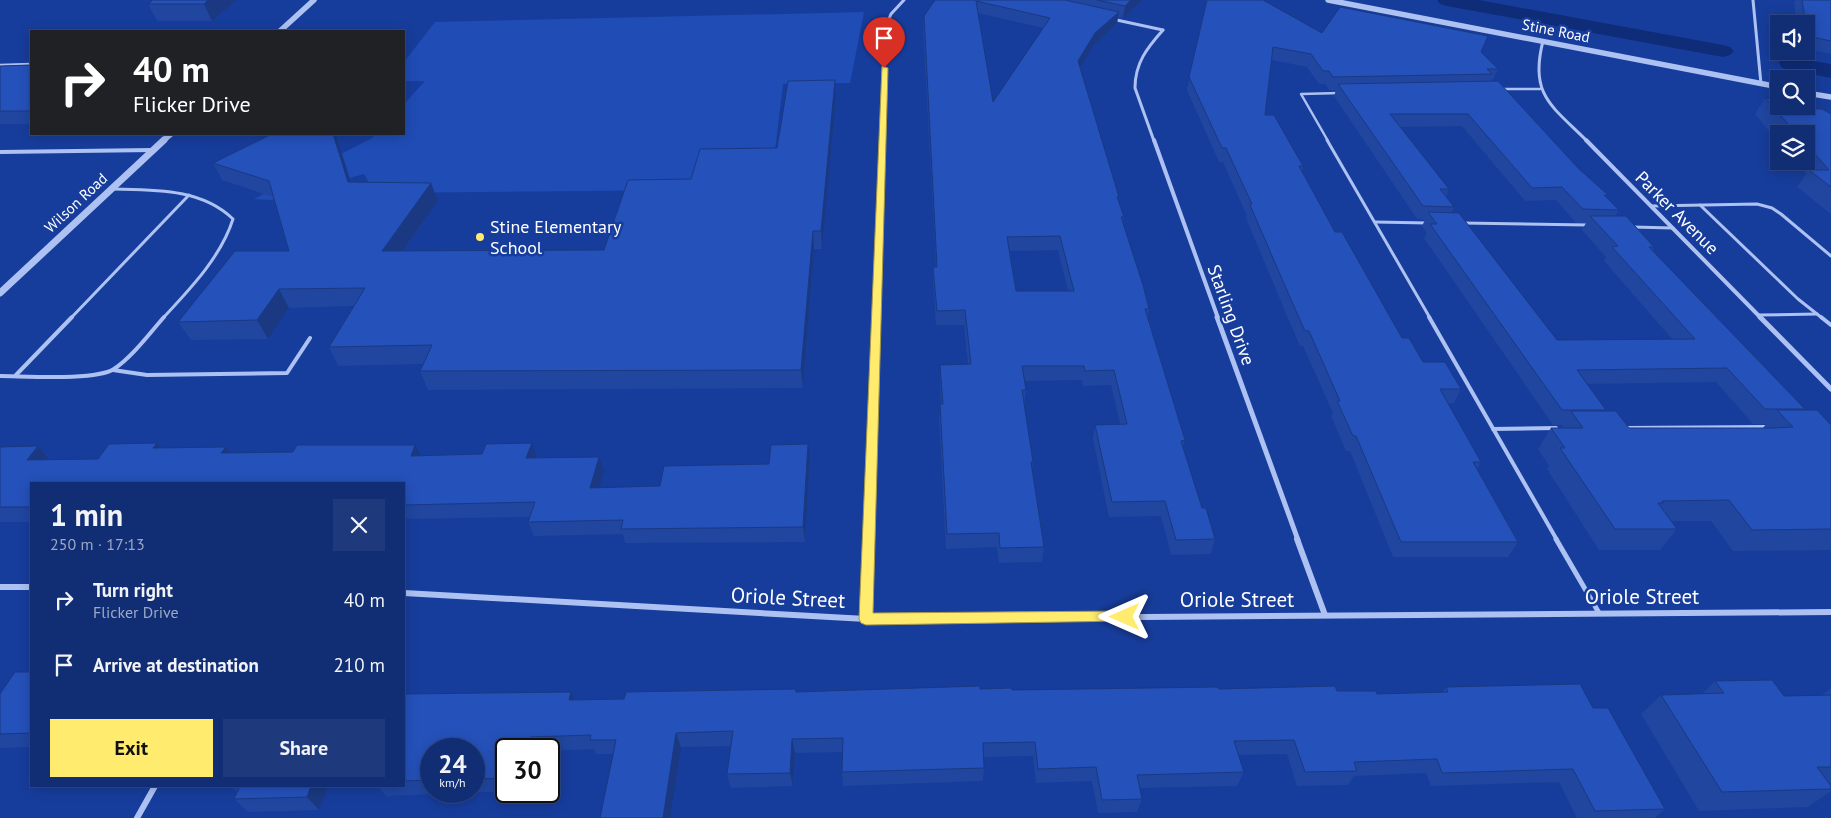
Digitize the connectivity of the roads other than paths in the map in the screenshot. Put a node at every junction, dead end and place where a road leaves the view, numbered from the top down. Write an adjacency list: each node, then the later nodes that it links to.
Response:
1 (314, 0): 6 (street)
2 (904, 0): 50 (street)
3 (1328, 0): 7 (street, Stine Road)
4 (1753, 0): 10 (street)
5 (1108, 18): 49 (street, Starling Drive)
6 (281, 30)
7 (1543, 42): 10 (street, Stine Road); 13 (street)
8 (30, 64): 9 (lane)
9 (0, 65)
10 (1761, 84): 11 (street, Stine Road)
11 (1770, 86)
12 (1493, 89): 13 (lane)
13 (1540, 89): 23 (street, Parker Avenue)
14 (1349, 92): 24 (lane)
15 (1815, 94): 16 (street)
16 (1831, 97)
17 (170, 135): 18 (street, Wilson Road)
18 (153, 150): 19 (street); 20 (street, Wilson Road)
19 (0, 152)
20 (111, 189): 21 (lane); 31 (street, Wilson Road)
21 (189, 195): 36 (lane); 38 (lane)
22 (1700, 205): 23 (lane); 30 (lane); 32 (lane)
23 (1651, 206): 29 (street, Parker Avenue)
24 (1375, 222): 25 (lane); 43 (lane)
25 (1433, 223)
26 (1452, 223): 27 (lane)
27 (1596, 225)
28 (1625, 226): 29 (lane)
29 (1673, 228): 33 (street, Parker Avenue)
30 (1831, 256)
31 (0, 293)
32 (1817, 314): 33 (lane); 34 (lane)
33 (1759, 315): 39 (street, Parker Avenue)
34 (1831, 325)
35 (310, 338): 36 (lane)
36 (113, 370): 38 (lane)
37 (0, 376): 38 (lane)
38 (16, 376)
39 (1831, 389)
40 (1771, 427): 42 (lane)
41 (1563, 428): 43 (lane)
42 (1622, 428)
43 (1493, 429): 48 (lane)
44 (30, 587): 45 (street)
45 (0, 588)
46 (405, 593): 50 (street, Oriole Street)
47 (1831, 612): 48 (street, Oriole Street)
48 (1600, 613): 49 (street, Oriole Street)
49 (1325, 615): 50 (street, Oriole Street)
50 (866, 619)
51 (154, 787): 52 (street)
52 (137, 818)

